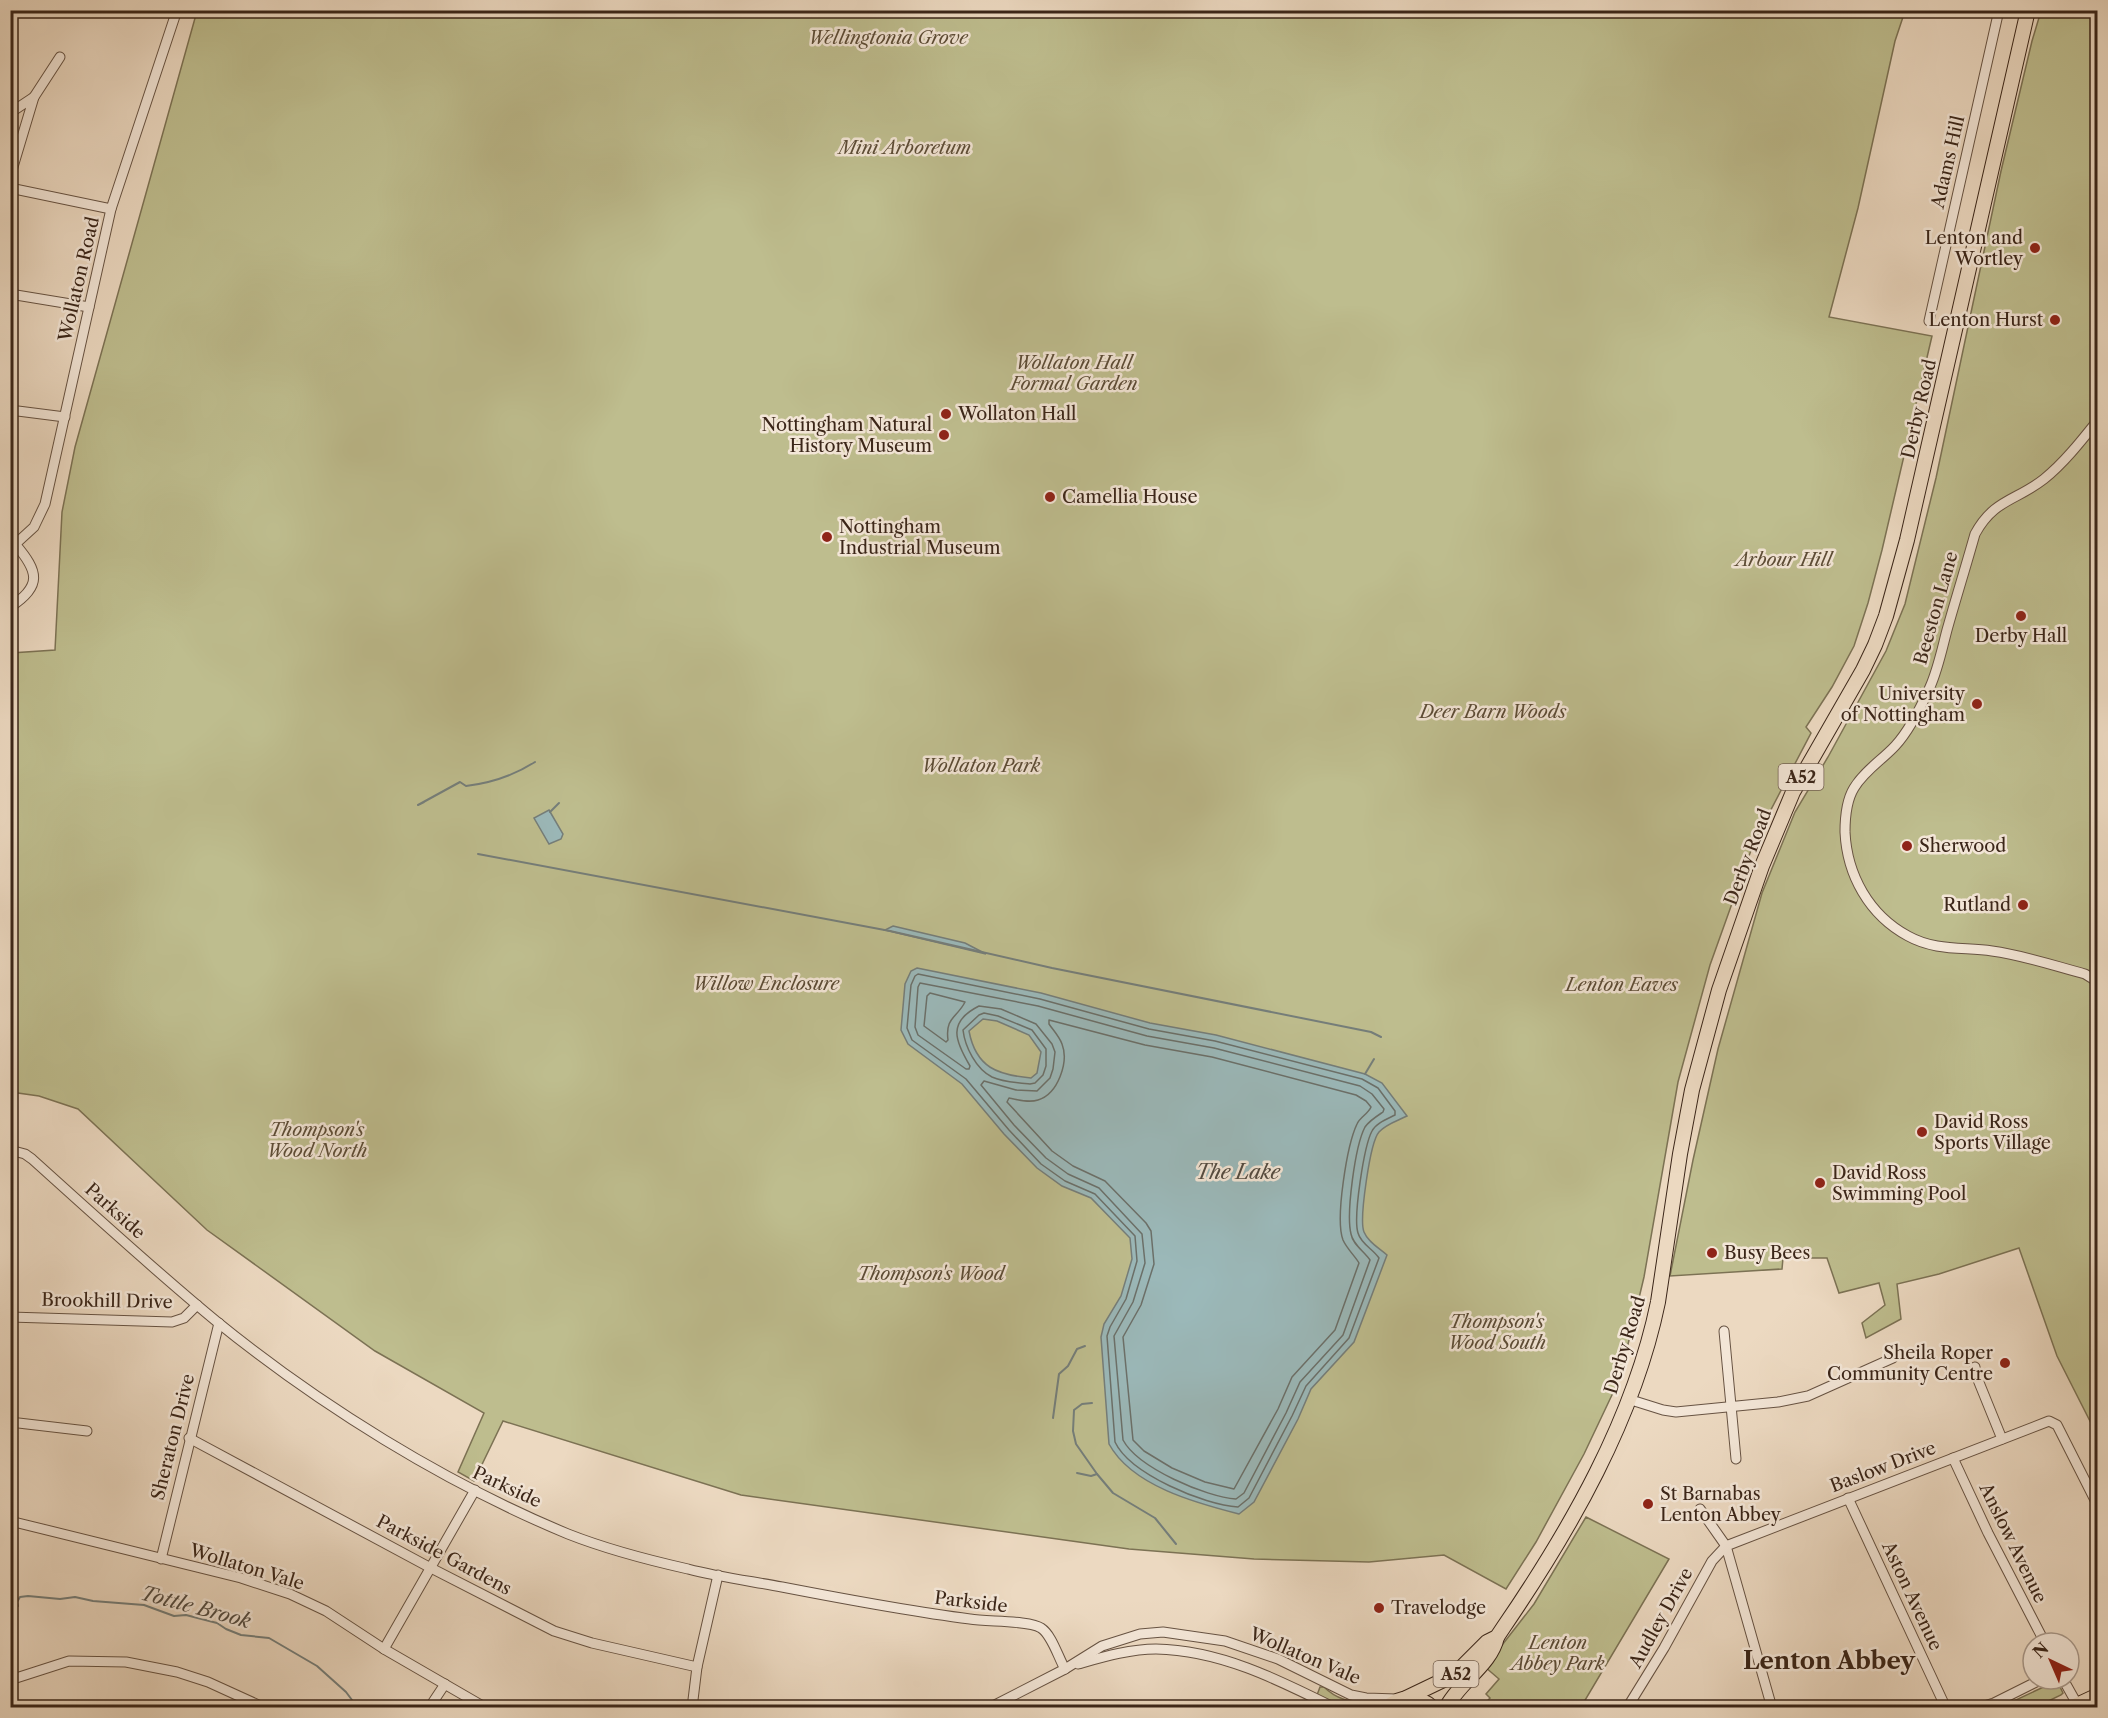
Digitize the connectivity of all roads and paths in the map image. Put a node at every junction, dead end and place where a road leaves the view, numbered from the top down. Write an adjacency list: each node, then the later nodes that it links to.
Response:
1 (177, 10): 9 (street, Wollaton Road)
2 (1999, 10): 12 (street, Adams Hill)
3 (2028, 10): 26 (highway, Derby Road / A52)
4 (60, 57): 5 (street)
5 (34, 97): 6 (street); 7 (street)
6 (10, 113)
7 (10, 177)
8 (10, 188): 9 (street)
9 (111, 209): 11 (street, Wollaton Road)
10 (10, 294): 11 (street)
11 (89, 307): 14 (street, Wollaton Road)
12 (1929, 321)
13 (10, 410): 14 (street)
14 (65, 417): 16 (street, Wollaton Road)
15 (2097, 420): 18 (street, Beeston Lane)
16 (13, 547): 17 (street)
17 (10, 607)
18 (2097, 982)
19 (10, 1150): 20 (street, Parkside)
20 (197, 1305): 21 (street, Brookhill Drive); 22 (street, Parkside)
21 (10, 1317)
22 (219, 1323): 30 (street, Sheraton Drive); 34 (street, Parkside)
23 (1724, 1330): 27 (street)
24 (1893, 1358): 27 (street)
25 (1975, 1367): 31 (street)
26 (1628, 1399): 27 (street); 44 (highway, Derby Road / A52)
27 (1731, 1407): 33 (street)
28 (10, 1422): 29 (street)
29 (87, 1431)
30 (189, 1438): 40 (street, Sheraton Drive); 41 (street, Parkside Gardens)
31 (2002, 1439): 32 (street, Baslow Drive); 36 (street, Baslow Drive)
32 (1953, 1458): 35 (street, Baslow Drive); 43 (street, Anslow Avenue)
33 (1736, 1459)
34 (475, 1490): 41 (street); 42 (street, Parkside)
35 (1848, 1498): 39 (street, Baslow Drive); 70 (street, Aston Avenue)
36 (2097, 1506)
37 (1700, 1509): 39 (street)
38 (10, 1521): 40 (street, Wollaton Vale)
39 (1726, 1546): 68 (street, Audley Drive); 69 (street)
40 (161, 1559): 46 (street, Wollaton Vale)
41 (429, 1567): 46 (street); 48 (street, Parkside Gardens)
42 (718, 1575): 48 (street); 49 (street, Parkside)
43 (2039, 1631)
44 (1497, 1636): 57 (highway, Derby Road / A52); 67 (highway, Derby Road / A52)
45 (1213, 1639): 47 (street); 49 (street, Wollaton Vale); 51 (street, Wollaton Vale)
46 (384, 1649): 52 (street, Wollaton Vale)
47 (1210, 1656): 49 (street, Wollaton Vale); 56 (street, Wollaton Vale)
48 (697, 1667): 62 (street)
49 (1065, 1669): 63 (street, Wollaton Vale)
50 (10, 1680): 59 (street)
51 (1322, 1680): 56 (street); 57 (street, Wollaton Vale)
52 (445, 1684): 60 (street); 61 (street, Wollaton Vale)
53 (2021, 1690): 71 (street)
54 (2068, 1691): 58 (street)
55 (2097, 1694): 58 (main road)
56 (1314, 1697): 64 (street, Wollaton Vale)
57 (1403, 1699): 65 (highway, A52); 66 (highway, A52)
58 (2075, 1706)
59 (265, 1707)
60 (429, 1707)
61 (486, 1707)
62 (692, 1707)
63 (989, 1707)
64 (1335, 1707)
65 (1387, 1707)
66 (1433, 1707)
67 (1446, 1707)
68 (1627, 1707)
69 (1772, 1707)
70 (1946, 1707)
71 (1978, 1707)

